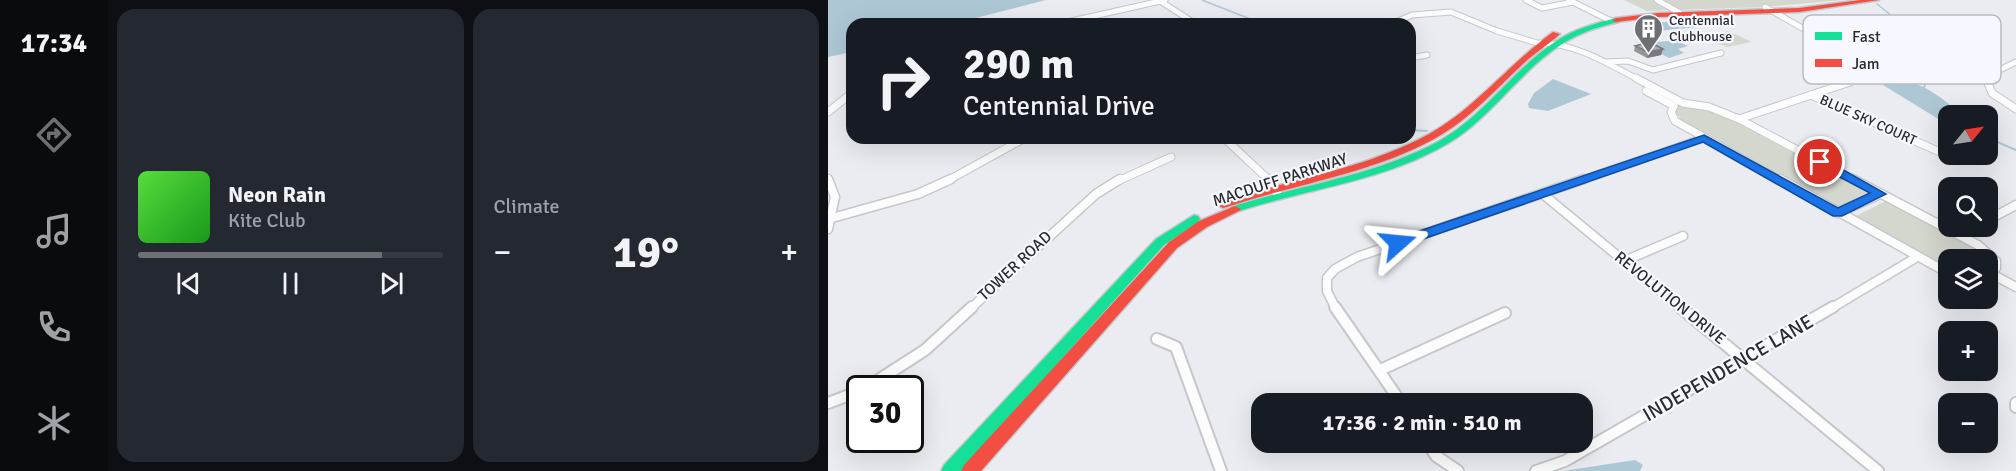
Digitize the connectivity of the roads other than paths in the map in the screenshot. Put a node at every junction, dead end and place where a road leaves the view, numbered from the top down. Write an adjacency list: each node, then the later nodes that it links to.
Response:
1 (1526, 0): 6 (street)
2 (1657, 0): 8 (street)
3 (1844, 0): 7 (street, MACDUFF PARKWAY)
4 (1876, 0): 7 (street, MACDUFF PARKWAY)
5 (1163, 1): 9 (street); 10 (street)
6 (1571, 1): 12 (street)
7 (1768, 9): 8 (street, MACDUFF PARKWAY); 13 (street)
8 (1677, 12): 12 (street, MACDUFF PARKWAY)
9 (1085, 18)
10 (1187, 18)
11 (1405, 18): 14 (street)
12 (1608, 19): 14 (street, MACDUFF PARKWAY)
13 (1803, 28)
14 (1547, 44): 19 (street); 31 (street, MACDUFF PARKWAY)
15 (1721, 53): 19 (street)
16 (1427, 56): 17 (street)
17 (1416, 57)
18 (2016, 62): 20 (street)
19 (1600, 63): 25 (street); 26 (street)
20 (2001, 68)
21 (1844, 84): 23 (street)
22 (1988, 84): 27 (street)
23 (1811, 95): 29 (street); 35 (street, BLUE SKY COURT)
24 (846, 98): 28 (street)
25 (1683, 104): 26 (street); 29 (street)
26 (1674, 106): 30 (street)
27 (2016, 110)
28 (828, 112)
29 (1739, 120): 39 (street)
30 (1704, 138): 40 (street); 42 (street)
31 (1416, 143)
32 (1011, 144): 44 (street)
33 (1228, 144): 38 (street)
34 (1413, 144): 38 (street, MACDUFF PARKWAY)
35 (1938, 151)
36 (1171, 157): 59 (street, TOWER ROAD)
37 (828, 179): 44 (street)
38 (1276, 191): 64 (street, MACDUFF PARKWAY); 65 (street, MACDUFF PARKWAY)
39 (1880, 194): 42 (street); 45 (street)
40 (1544, 195): 51 (street, REVOLUTION DRIVE); 58 (street)
41 (2016, 204): 43 (street)
42 (1838, 213): 50 (street)
43 (1998, 214)
44 (832, 218): 46 (street)
45 (1938, 223)
46 (828, 230)
47 (1683, 236): 51 (street)
48 (1965, 237): 49 (street)
49 (1983, 249)
50 (1917, 257): 52 (street); 57 (street, INDEPENDENCE LANE)
51 (1624, 261): 57 (street, REVOLUTION DRIVE)
52 (1938, 268)
53 (1998, 279): 54 (street)
54 (2016, 287)
55 (1505, 313): 58 (street)
56 (1157, 339): 66 (street)
57 (1745, 360): 68 (street, INDEPENDENCE LANE); 69 (street, REVOLUTION DRIVE)
58 (1380, 370): 60 (street)
59 (886, 375)
60 (1395, 393)
61 (846, 396): 62 (street)
62 (828, 403)
63 (1434, 453): 67 (street)
64 (950, 471)
65 (970, 471)
66 (1221, 471)
67 (1458, 471)
68 (1536, 471)
69 (1878, 471)

